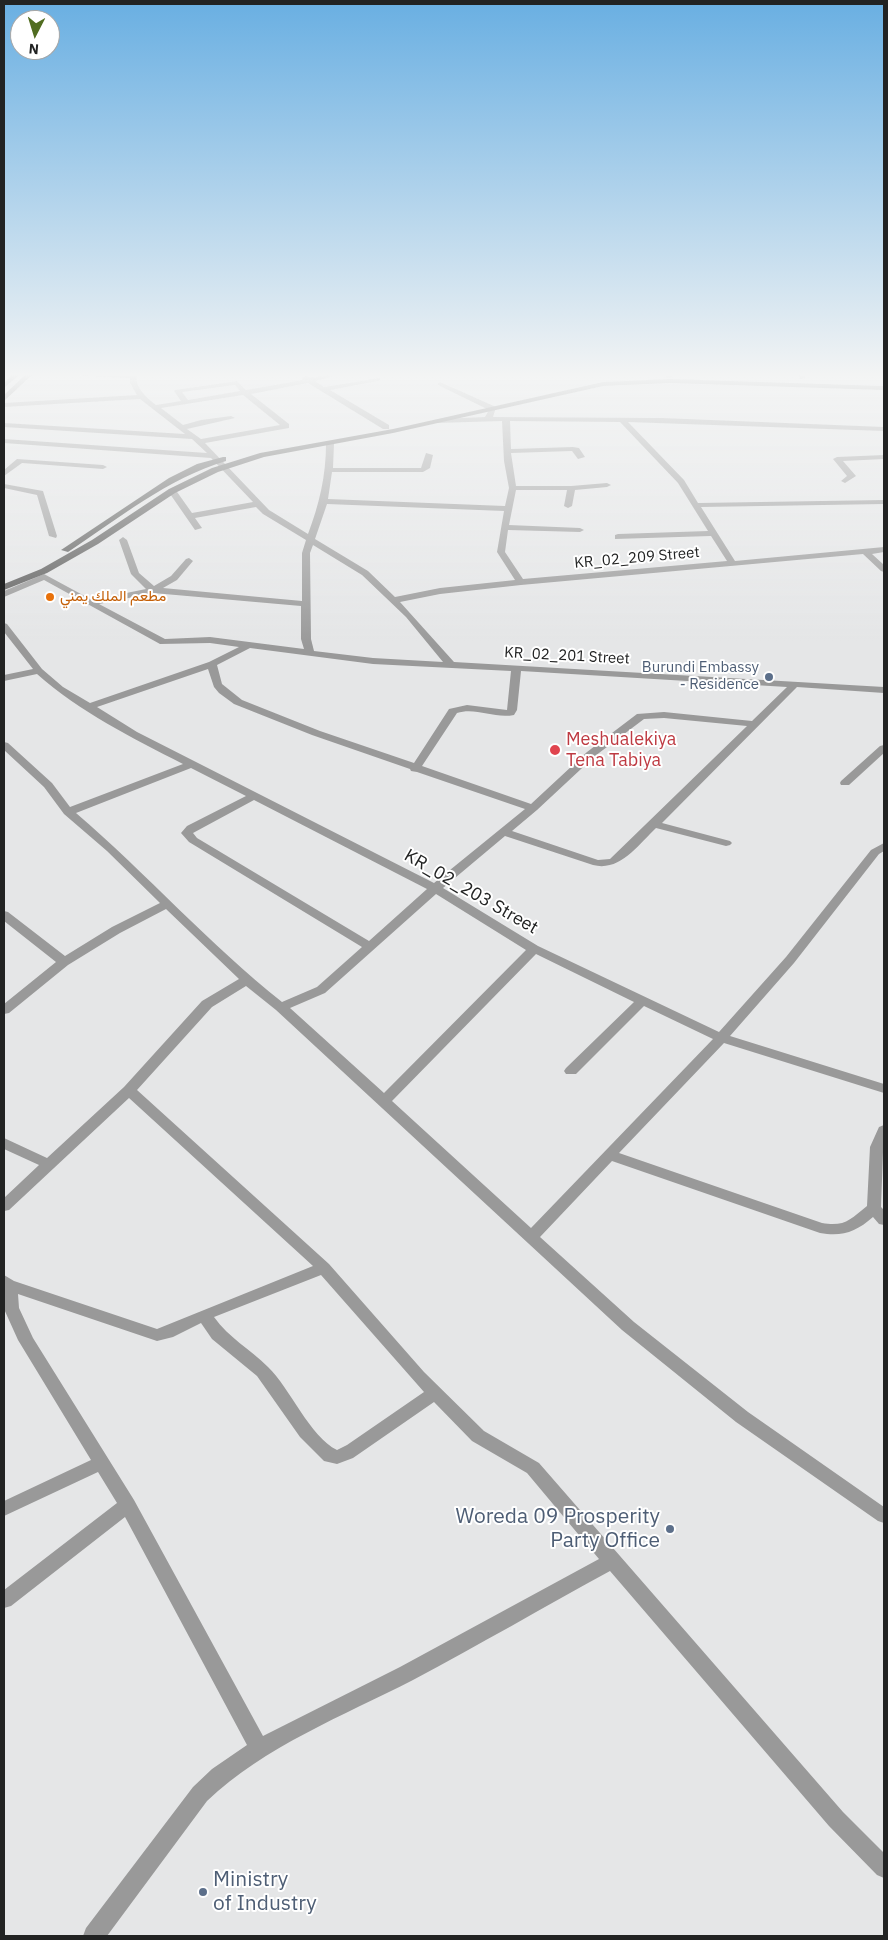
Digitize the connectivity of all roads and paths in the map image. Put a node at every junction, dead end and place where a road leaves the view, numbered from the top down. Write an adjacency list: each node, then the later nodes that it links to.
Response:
1 (15, 465): 13 (street)
2 (81, 465): 11 (street)
3 (203, 465): 37 (main road)
4 (229, 465): 10 (main road)
5 (328, 465): 12 (street)
6 (427, 465): 12 (street)
7 (510, 465): 17 (street)
8 (664, 465): 23 (street)
9 (841, 465): 14 (street)
10 (224, 466): 19 (main road); 22 (street)
11 (103, 467)
12 (328, 470): 20 (street)
13 (4, 474)
14 (845, 481)
15 (607, 485): 18 (street)
16 (4, 486): 31 (street)
17 (513, 488): 18 (street); 25 (street)
18 (571, 488): 24 (street)
19 (172, 491): 26 (street); 42 (main road)
20 (324, 501): 25 (street); 34 (street)
21 (884, 502): 23 (street)
22 (257, 504): 26 (street); 34 (street)
23 (697, 505): 30 (street)
24 (568, 506)
25 (509, 509): 27 (street)
26 (190, 516): 28 (street)
27 (504, 527): 29 (street); 44 (street)
28 (198, 528)
29 (580, 530)
30 (712, 532): 32 (street); 39 (street)
31 (53, 536)
32 (618, 537)
33 (123, 540): 46 (street)
34 (310, 540): 48 (street); 50 (street)
35 (884, 550): 36 (street, KR_02_209 Street)
36 (865, 552): 39 (street, KR_02_209 Street); 41 (street)
37 (47, 559)
38 (189, 561): 46 (street)
39 (732, 563): 44 (street, KR_02_209 Street)
40 (32, 567): 43 (main road)
41 (884, 569)
42 (44, 574): 45 (main road); 47 (street); 49 (street, KR_02_201 Street)
43 (4, 578)
44 (521, 582): 48 (street, KR_02_209 Street)
45 (4, 587)
46 (154, 590): 49 (street); 50 (street)
47 (4, 594)
48 (394, 600): 55 (street)
49 (89, 603): 52 (street, KR_02_201 Street)
50 (305, 604): 53 (street)
51 (4, 626): 57 (street, KR_02_203 Street)
52 (249, 644): 53 (street, KR_02_201 Street); 54 (street)
53 (310, 652): 55 (street, KR_02_201 Street)
54 (212, 664): 61 (street); 66 (street)
55 (452, 666): 56 (street, KR_02_201 Street)
56 (516, 669): 59 (street, KR_02_201 Street); 66 (street)
57 (39, 671): 58 (street); 61 (street, KR_02_203 Street)
58 (4, 678)
59 (795, 684): 60 (street, KR_02_201 Street); 62 (street)
60 (884, 690)
61 (88, 707): 65 (street, KR_02_203 Street)
62 (756, 724): 69 (street); 71 (street)
63 (4, 745): 70 (street)
64 (884, 748): 67 (street)
65 (192, 764): 68 (street, KR_02_203 Street); 70 (street)
66 (415, 769): 69 (street)
67 (845, 783)
68 (254, 796): 75 (street, KR_02_203 Street); 78 (street)
69 (533, 808): 72 (street)
70 (68, 812): 76 (street)
71 (654, 824): 72 (street); 73 (street)
72 (503, 832): 75 (street)
73 (726, 844)
74 (884, 846): 85 (street)
75 (435, 888): 78 (street); 79 (street, KR_02_203 Street)
76 (167, 904): 80 (street); 81 (street)
77 (4, 916): 80 (street)
78 (371, 947): 83 (street)
79 (534, 948): 82 (street, KR_02_203 Street); 89 (street)
80 (64, 962): 84 (street)
81 (247, 980): 83 (street); 88 (street)
82 (642, 1001): 85 (street, KR_02_203 Street); 86 (street)
83 (281, 1007): 89 (street)
84 (4, 1010)
85 (721, 1038): 87 (street, KR_02_203 Street); 92 (street)
86 (571, 1071)
87 (884, 1089)
88 (129, 1090): 93 (street); 97 (street)
89 (384, 1101): 96 (street)
90 (884, 1130): 95 (street)
91 (4, 1143): 93 (street)
92 (609, 1155): 95 (street); 96 (street)
93 (50, 1165): 94 (street)
94 (4, 1206)
95 (879, 1214)
96 (532, 1236): 104 (street)
97 (324, 1268): 99 (street); 100 (street)
98 (7, 1283): 99 (street); 101 (street)
99 (204, 1315): 100 (street)
100 (435, 1393): 105 (street)
101 (102, 1462): 102 (street); 103 (street)
102 (128, 1506): 106 (street); 107 (street)
103 (4, 1509)
104 (884, 1516)
105 (612, 1561): 107 (street); 108 (street)
106 (4, 1600)
107 (259, 1748): 109 (street)
108 (884, 1868)
109 (94, 1936)

